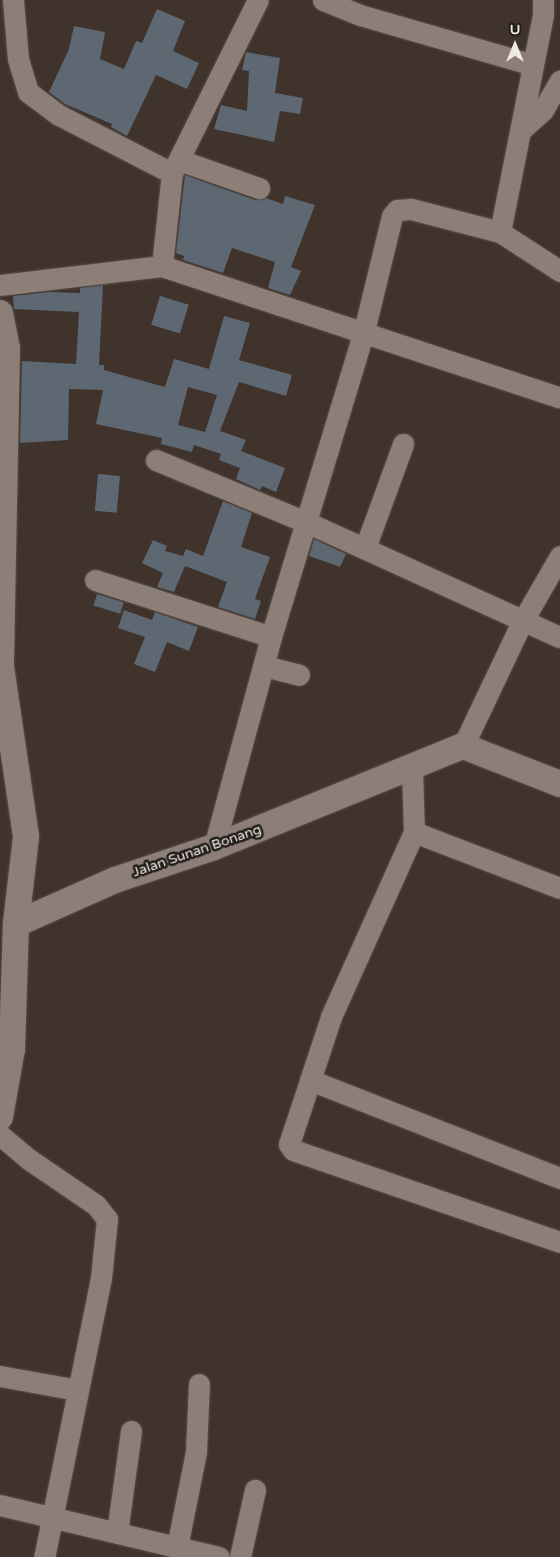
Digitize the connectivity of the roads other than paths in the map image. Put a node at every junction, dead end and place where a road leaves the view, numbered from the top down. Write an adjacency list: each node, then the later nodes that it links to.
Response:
1 (13, 0): 8 (street)
2 (258, 0): 8 (street)
3 (543, 0): 5 (street)
4 (328, 1): 5 (street)
5 (533, 65): 7 (street)
6 (560, 81): 7 (street)
7 (521, 130): 10 (street)
8 (176, 166): 9 (street); 11 (street)
9 (259, 188)
10 (500, 232): 12 (street); 15 (street)
11 (162, 266): 13 (street); 15 (street)
12 (560, 271)
13 (0, 285)
14 (0, 316): 18 (street)
15 (363, 335): 16 (street); 20 (street)
16 (560, 398)
17 (402, 444): 21 (street)
18 (3, 456): 28 (street)
19 (156, 460): 20 (street)
20 (306, 522): 21 (street); 26 (street)
21 (364, 548): 24 (street)
22 (560, 556): 24 (street)
23 (95, 580): 26 (street)
24 (522, 622): 25 (street); 30 (street)
25 (560, 636)
26 (271, 637): 27 (street)
27 (264, 666): 29 (street); 34 (street)
28 (1, 667): 36 (street)
29 (299, 675)
30 (463, 746): 31 (street, Jalan Sunan Bonang); 32 (street)
31 (412, 769): 33 (street); 34 (street, Jalan Sunan Bonang)
32 (560, 784)
33 (414, 832): 35 (street); 37 (street)
34 (214, 847): 36 (street, Jalan Sunan Bonang)
35 (560, 888)
36 (16, 924): 38 (street)
37 (310, 1080): 40 (street); 41 (street)
38 (0, 1118)
39 (0, 1134): 44 (street)
40 (560, 1178)
41 (560, 1242)
42 (0, 1376): 44 (street)
43 (199, 1384): 50 (street)
44 (77, 1390): 48 (street)
45 (131, 1431): 49 (street)
46 (256, 1490): 53 (street)
47 (0, 1505): 48 (street)
48 (54, 1517): 49 (street); 52 (street)
49 (116, 1533): 50 (street)
50 (177, 1547): 51 (street)
51 (213, 1556)
52 (44, 1557)
53 (240, 1557)

